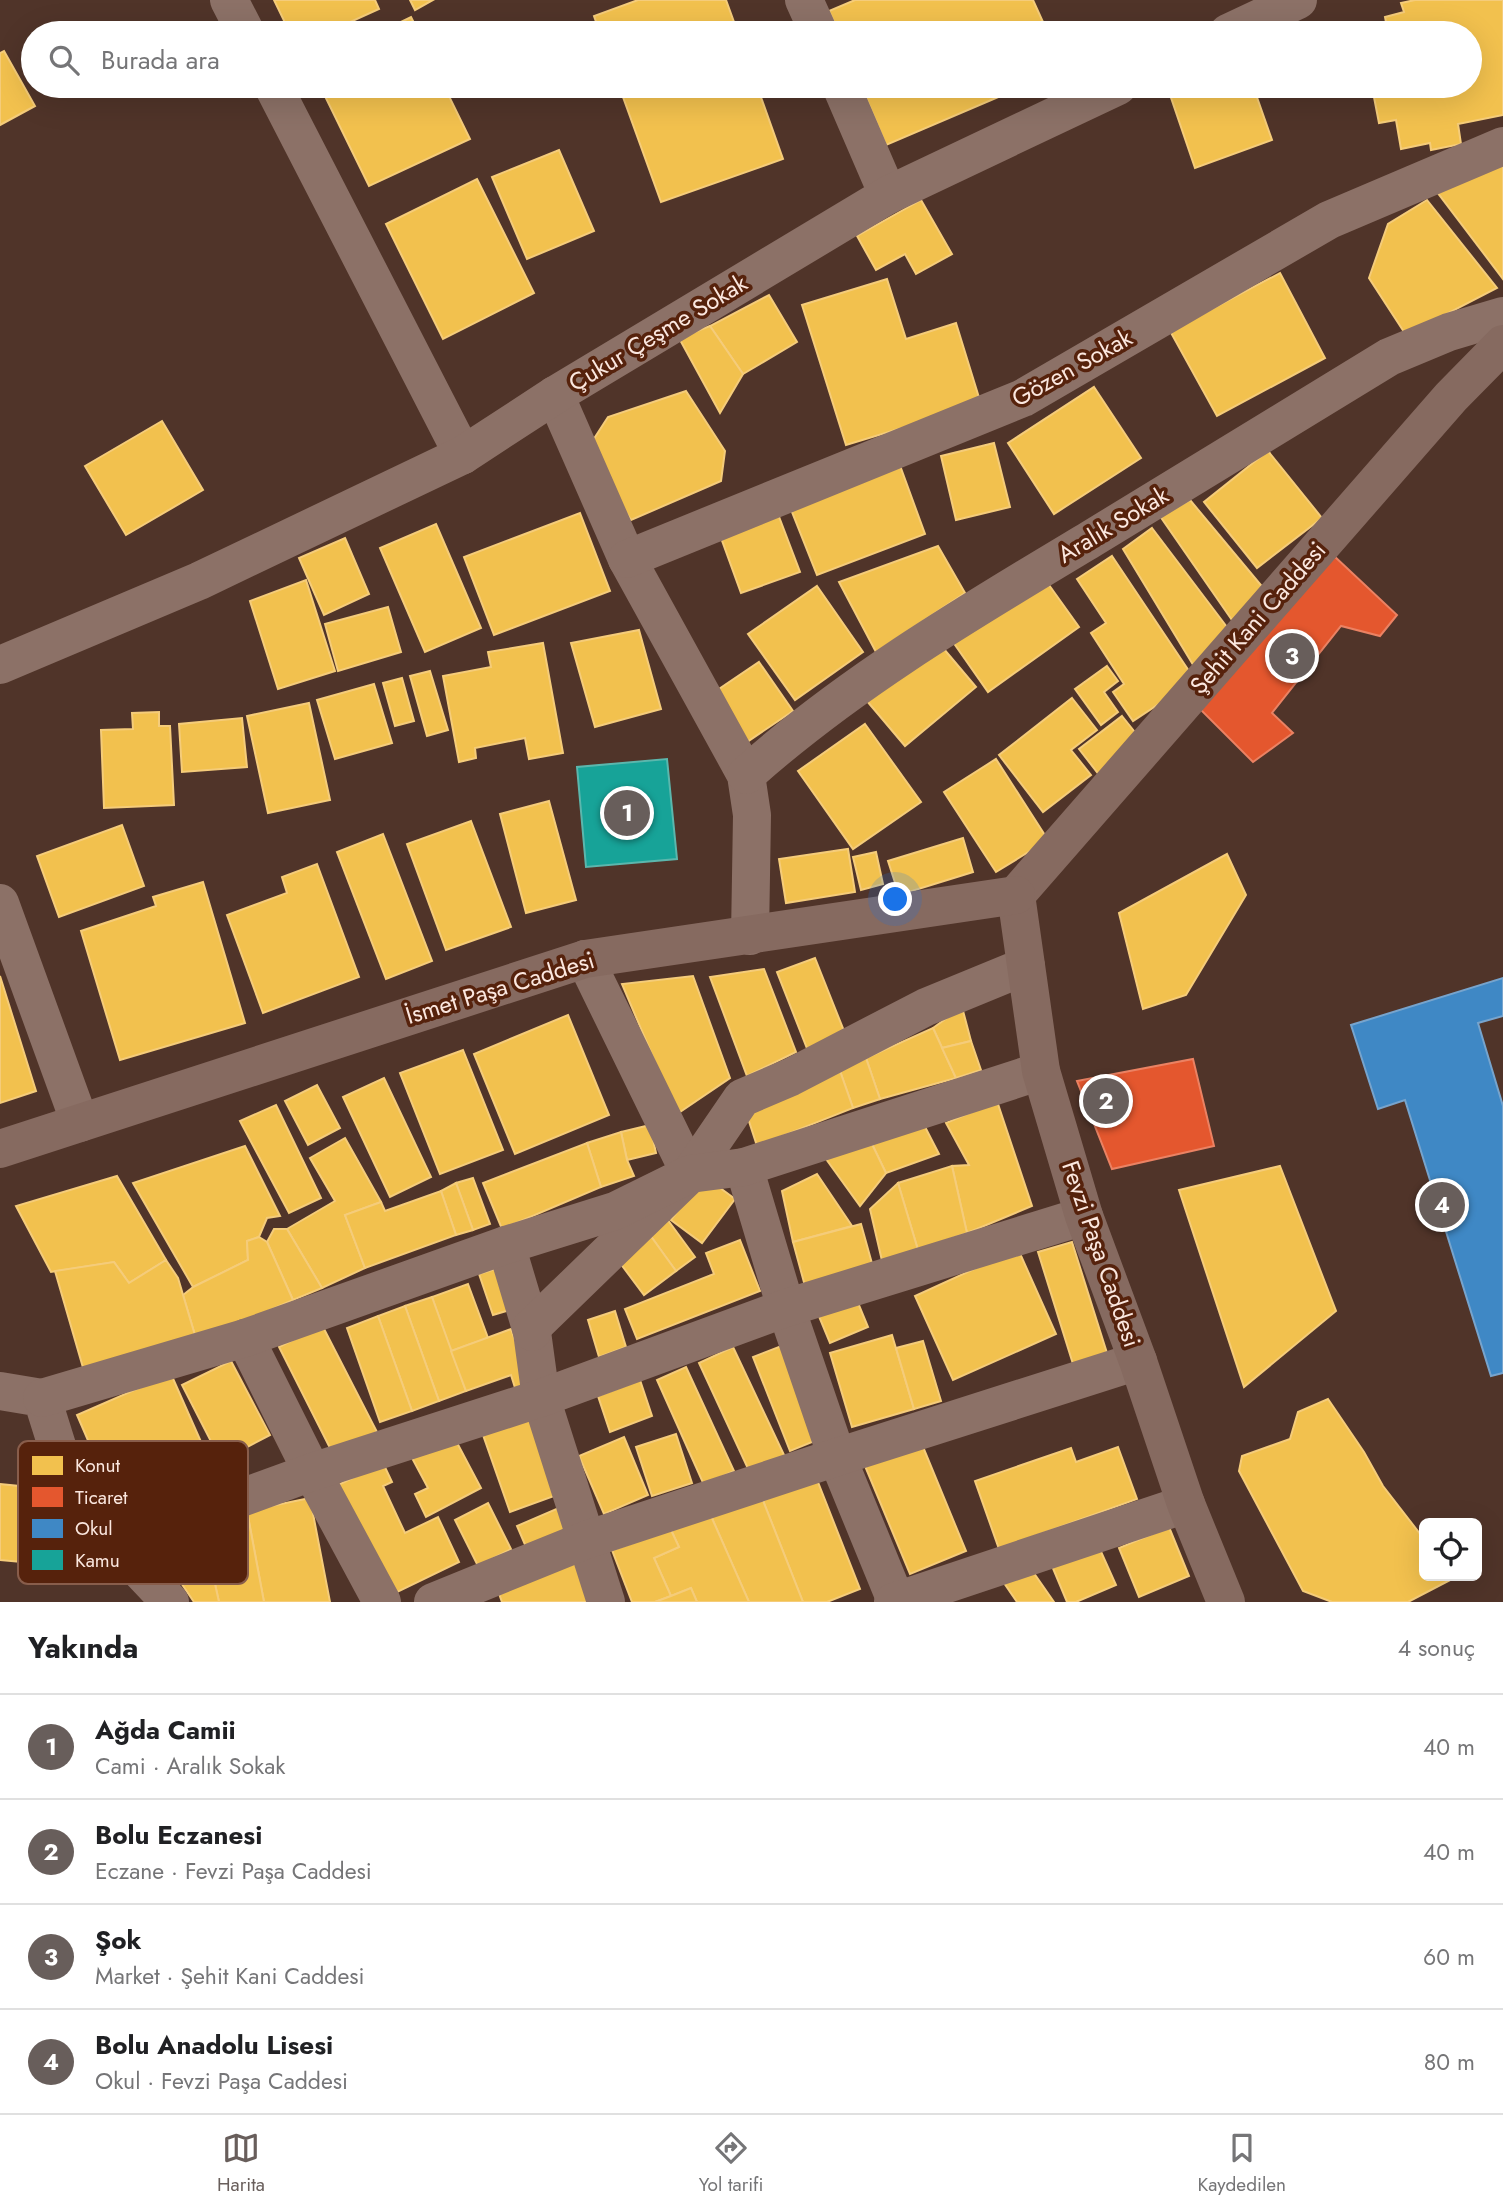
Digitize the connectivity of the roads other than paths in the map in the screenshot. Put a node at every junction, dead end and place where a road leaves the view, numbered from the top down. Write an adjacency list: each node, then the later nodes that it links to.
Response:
1 (229, 0): 4 (street)
2 (804, 0): 5 (street)
3 (1298, 0): 6 (street)
4 (240, 21)
5 (814, 21)
6 (1253, 21)
7 (279, 98): 15 (street)
8 (846, 98): 11 (street)
9 (1093, 98): 11 (street, Çukur Çeşme Sokak)
10 (1503, 146): 16 (street, Gözen Sokak)
11 (888, 195): 14 (street, Çukur Çeşme Sokak)
12 (1503, 316): 18 (street, Aralık Sokak)
13 (1503, 344): 19 (main road, Şehit Kani Caddesi)
14 (555, 395): 15 (street, Çukur Çeşme Sokak); 16 (street)
15 (463, 455): 17 (street, Çukur Çeşme Sokak)
16 (627, 559): 18 (street)
17 (0, 665)
18 (746, 775): 21 (street)
19 (1016, 895): 21 (main road, İsmet Paşa Caddesi); 23 (main road, Fevzi Paşa Caddesi)
20 (0, 903): 25 (street)
21 (750, 936): 22 (main road, İsmet Paşa Caddesi)
22 (585, 958): 25 (main road, İsmet Paşa Caddesi); 28 (street)
23 (1026, 966): 24 (main road, Fevzi Paşa Caddesi); 28 (street)
24 (1041, 1071): 27 (street); 29 (main road, Fevzi Paşa Caddesi)
25 (80, 1124): 26 (main road, İsmet Paşa Caddesi)
26 (0, 1149)
27 (744, 1167): 28 (street); 31 (street)
28 (690, 1174): 30 (street); 32 (street)
29 (1084, 1216): 31 (street); 34 (main road, Fevzi Paşa Caddesi)
30 (506, 1245): 32 (street); 33 (street)
31 (786, 1308): 37 (street); 39 (street)
32 (532, 1332): 37 (street)
33 (246, 1338): 36 (street); 40 (street)
34 (1138, 1361): 39 (street); 42 (main road, Fevzi Paşa Caddesi)
35 (0, 1391): 36 (street)
36 (42, 1398): 38 (street)
37 (541, 1398): 40 (street); 43 (street)
38 (55, 1441)
39 (836, 1457): 43 (street); 49 (street)
40 (312, 1472): 41 (street); 46 (street)
41 (248, 1495)
42 (1186, 1504): 49 (street); 50 (main road, Fevzi Paşa Caddesi)
43 (586, 1540): 47 (street); 48 (street)
44 (153, 1584): 45 (street)
45 (170, 1602)
46 (382, 1602)
47 (433, 1602)
48 (606, 1602)
49 (895, 1602)
50 (1226, 1602)

